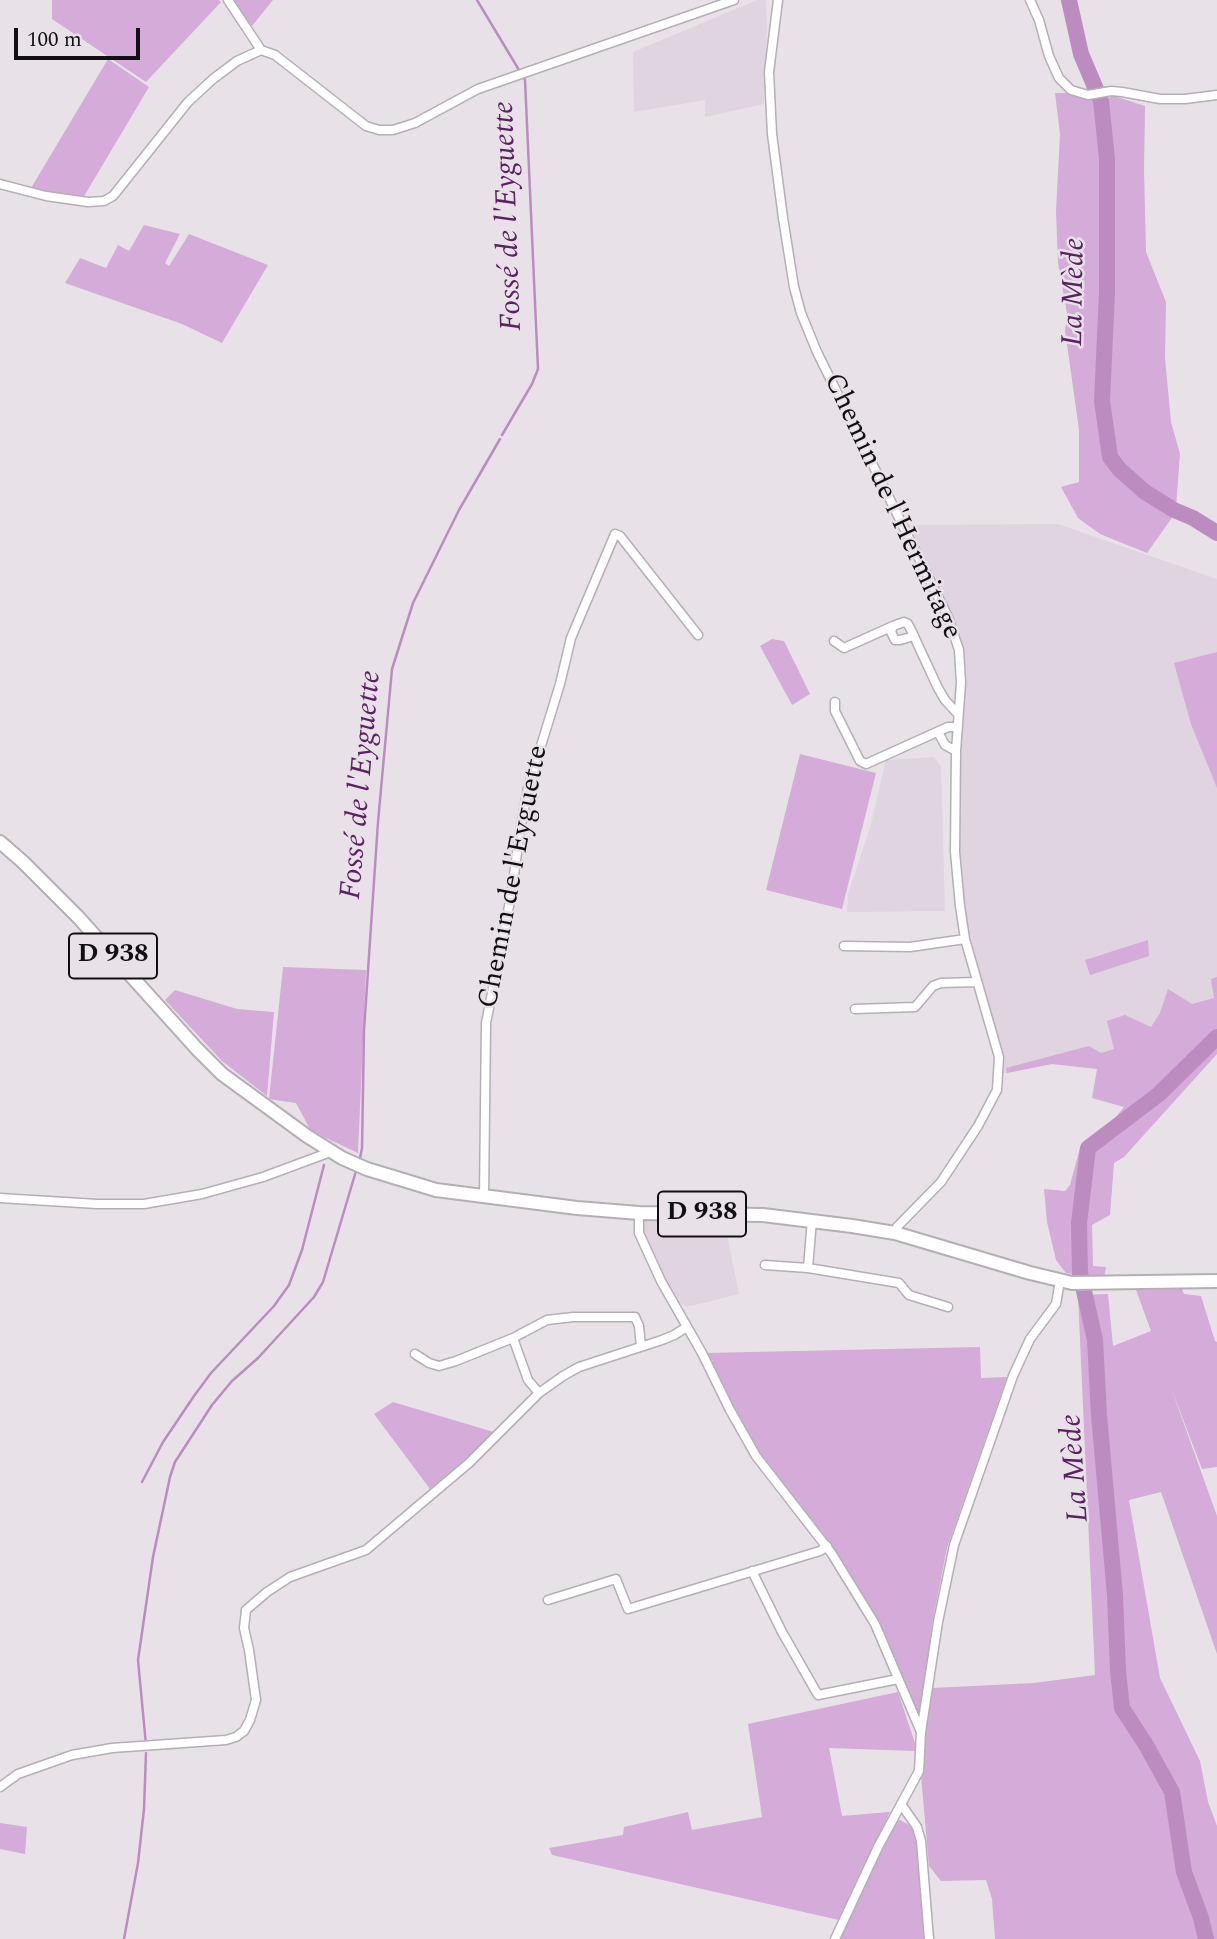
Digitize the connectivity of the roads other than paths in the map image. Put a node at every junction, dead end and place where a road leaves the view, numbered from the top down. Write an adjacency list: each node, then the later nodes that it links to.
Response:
1 (228, 0): 5 (street)
2 (734, 0): 5 (street)
3 (778, 0): 13 (street, Chemin de l'Hermitage)
4 (1030, 0): 6 (street)
5 (261, 51): 7 (street)
6 (1217, 95)
7 (0, 184)
8 (893, 625): 10 (street); 10 (street); 11 (street)
9 (698, 635): 23 (street, Chemin de l'Eyguette)
10 (914, 636): 13 (street)
11 (834, 641)
12 (835, 702): 15 (street)
13 (958, 714): 14 (street, Chemin de l'Hermitage)
14 (958, 727): 15 (street); 16 (street, Chemin de l'Hermitage)
15 (938, 732): 16 (street)
16 (956, 751): 18 (street, Chemin de l'Hermitage)
17 (0, 842): 22 (main road, D 938)
18 (965, 939): 19 (street); 20 (street, Chemin de l'Hermitage)
19 (844, 946)
20 (977, 982): 21 (street); 27 (street, Chemin de l'Hermitage)
21 (855, 1009)
22 (328, 1150): 23 (main road, D 938); 24 (street)
23 (484, 1196): 25 (main road, D 938)
24 (0, 1198)
25 (639, 1213): 26 (main road, D 938); 33 (street)
26 (812, 1220): 27 (main road, D 938); 29 (street)
27 (895, 1233): 31 (main road, D 938)
28 (765, 1265): 29 (street)
29 (808, 1268): 32 (street)
30 (1217, 1281): 31 (main road, D 938)
31 (1066, 1282): 42 (street)
32 (948, 1307)
33 (687, 1327): 35 (street); 38 (street)
34 (513, 1338): 35 (street); 36 (street); 37 (street)
35 (641, 1347): 37 (street)
36 (415, 1354)
37 (539, 1393): 43 (street)
38 (827, 1546): 39 (street); 41 (street)
39 (751, 1572): 40 (street); 41 (street)
40 (548, 1600)
41 (898, 1679): 42 (street)
42 (921, 1732): 44 (street)
43 (0, 1787)
44 (901, 1804): 45 (street); 46 (street)
45 (835, 1939)
46 (929, 1939)

